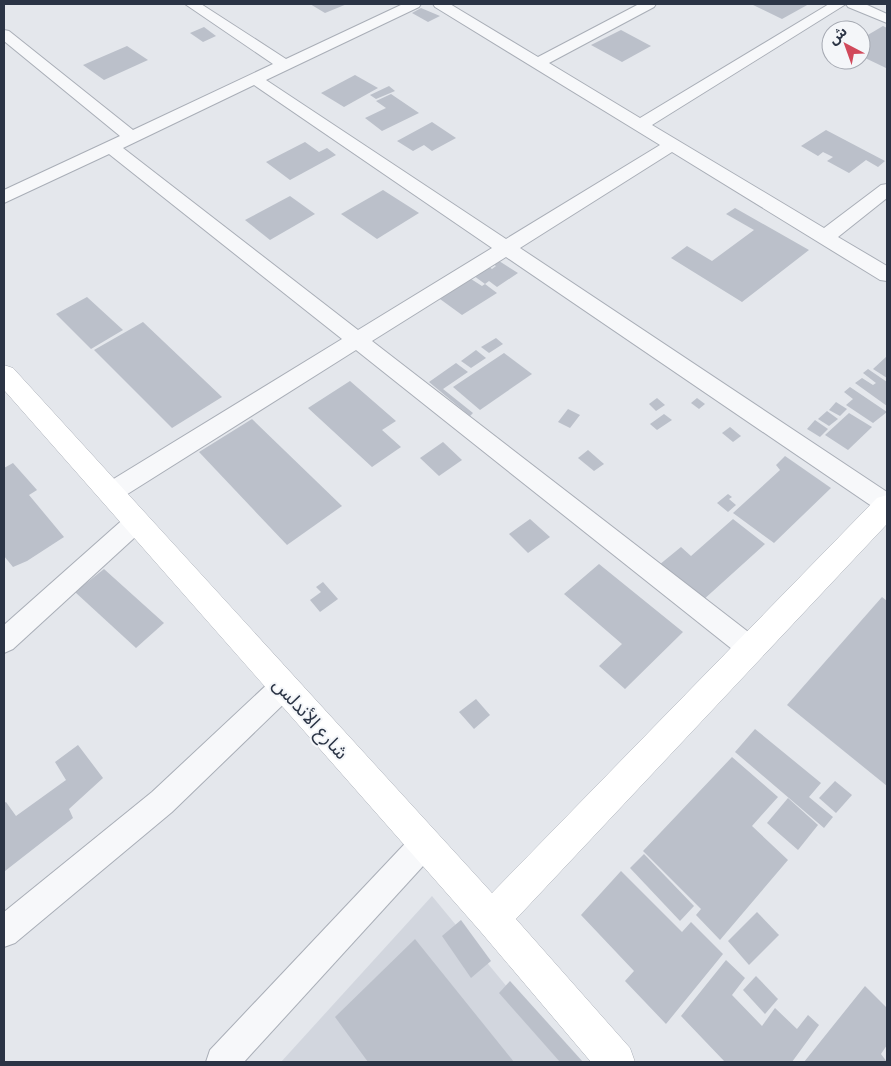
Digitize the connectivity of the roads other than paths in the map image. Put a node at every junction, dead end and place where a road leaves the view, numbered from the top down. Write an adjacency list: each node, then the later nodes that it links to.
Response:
1 (192, 4): 10 (street)
2 (414, 4): 10 (street)
3 (649, 4): 9 (street)
4 (839, 4): 12 (street)
5 (853, 4): 7 (street)
6 (452, 6): 9 (street)
7 (887, 19)
8 (4, 34): 13 (street)
9 (538, 63): 12 (street)
10 (285, 65): 11 (street)
11 (255, 79): 13 (street); 19 (street)
12 (640, 125): 14 (street)
13 (132, 137): 15 (street)
14 (672, 145): 18 (street); 19 (street)
15 (111, 147): 17 (street); 21 (street)
16 (887, 189): 18 (street)
17 (4, 197)
18 (825, 237): 20 (street)
19 (505, 248): 21 (street); 24 (street)
20 (887, 275)
21 (357, 340): 23 (street); 27 (street)
22 (4, 374): 23 (main road, شارع الأندلس)
23 (110, 493): 25 (main road, شارع الأندلس)
24 (887, 505): 27 (main road)
25 (136, 522): 26 (street); 28 (main road, شارع الأندلس)
26 (4, 641)
27 (751, 649): 30 (main road)
28 (283, 687): 29 (main road, شارع الأندلس); 31 (street)
29 (424, 844): 30 (main road, شارع الأندلس); 32 (street)
30 (492, 919): 33 (main road, شارع الأندلس)
31 (4, 932)
32 (222, 1062)
33 (616, 1062)

